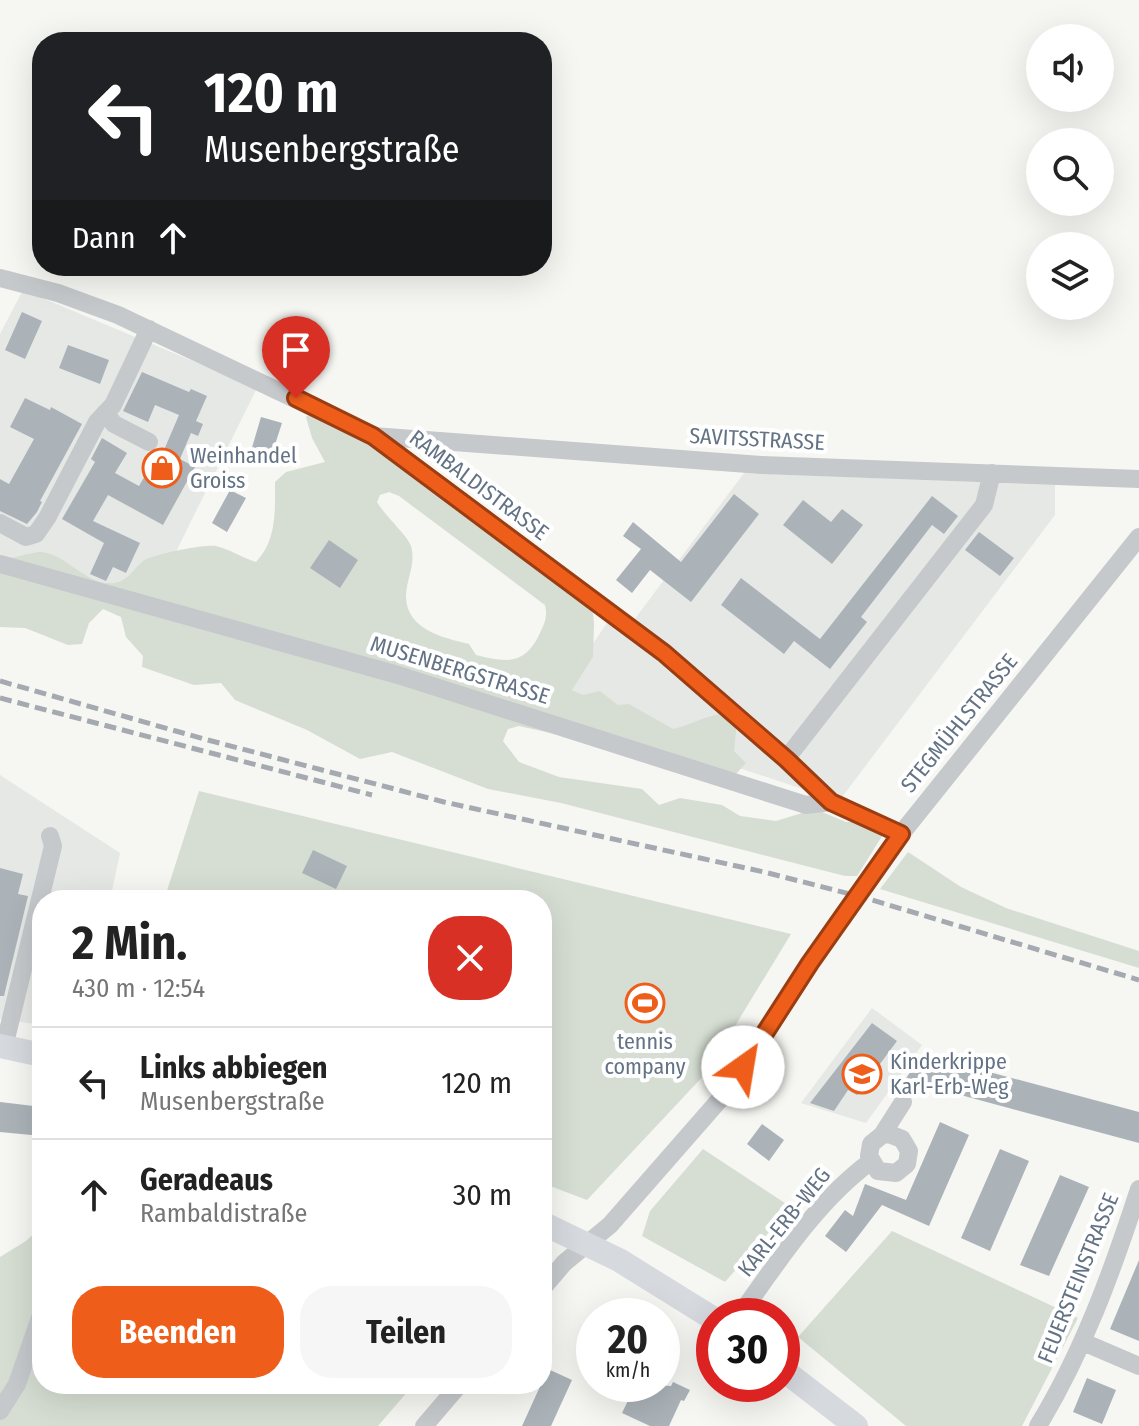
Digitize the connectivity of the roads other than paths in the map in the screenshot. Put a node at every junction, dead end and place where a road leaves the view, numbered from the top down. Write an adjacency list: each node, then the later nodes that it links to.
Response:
1 (0, 278): 2 (street, RAMBALDISTRASSE)
2 (149, 329): 3 (street); 4 (street, RAMBALDISTRASSE)
3 (105, 413): 5 (street); 8 (street)
4 (373, 436): 6 (street, SAVITSSTRASSE); 11 (street, RAMBALDISTRASSE)
5 (149, 442)
6 (992, 473): 7 (street, SAVITSSTRASSE); 11 (street)
7 (1139, 479)
8 (0, 523)
9 (1139, 537): 13 (street, STEGMÜHLSTRASSE)
10 (0, 564): 12 (street, MUSENBERGSTRASSE)
11 (786, 759): 12 (street, RAMBALDISTRASSE)
12 (831, 802): 13 (street, MUSENBERGSTRASSE)
13 (901, 834): 24 (street, STEGMÜHLSTRASSE)
14 (50, 836): 15 (street)
15 (42, 890)
16 (32, 928): 17 (street)
17 (2, 1046): 18 (main road)
18 (32, 1053)
19 (903, 1102): 20 (street, KARL-ERB-WEG)
20 (882, 1135): 21 (street, KARL-ERB-WEG); 21 (street)
21 (870, 1162): 26 (street, KARL-ERB-WEG)
22 (1139, 1189): 29 (street, FEUERSTEINSTRASSE)
23 (552, 1228): 24 (main road)
24 (587, 1244): 25 (street, STEGMÜHLSTRASSE); 27 (main road)
25 (552, 1277)
26 (752, 1298)
27 (696, 1307)
28 (32, 1341): 33 (street)
29 (1083, 1342): 30 (street); 36 (street, FEUERSTEINSTRASSE)
30 (1139, 1366)
31 (800, 1383): 35 (main road)
32 (451, 1394): 34 (street)
33 (0, 1411)
34 (424, 1426)
35 (856, 1426)
36 (1038, 1426)

